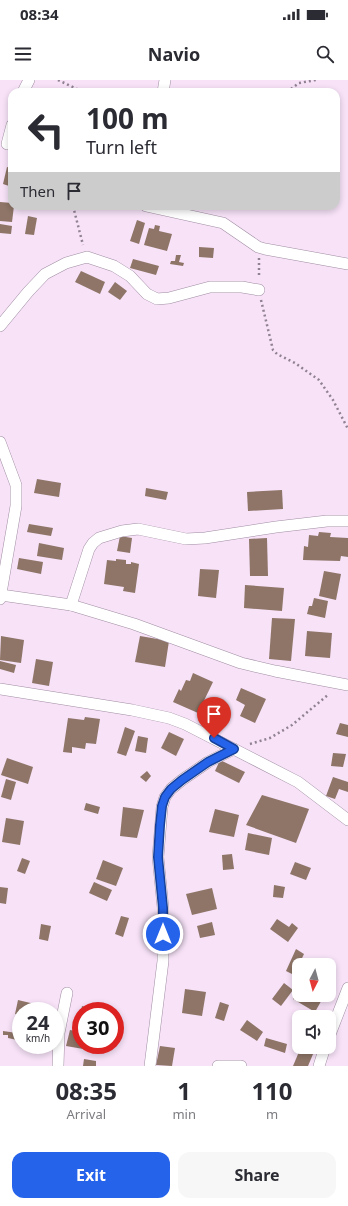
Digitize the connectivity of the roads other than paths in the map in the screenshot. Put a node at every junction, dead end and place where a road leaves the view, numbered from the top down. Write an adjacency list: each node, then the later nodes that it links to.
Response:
1 (165, 210): 2 (street)
2 (348, 264)
3 (259, 290): 4 (street)
4 (0, 326)
5 (0, 442): 7 (street)
6 (348, 521): 8 (street)
7 (0, 597): 8 (street)
8 (70, 605): 9 (street)
9 (343, 684)
10 (0, 689): 11 (street)
11 (234, 749): 12 (street); 18 (street)
12 (348, 820)
13 (348, 988): 15 (street)
14 (67, 993): 17 (street)
15 (336, 1019)
16 (322, 1054): 21 (street)
17 (58, 1066)
18 (150, 1066)
19 (218, 1066): 20 (street)
20 (241, 1066)
21 (318, 1066)

